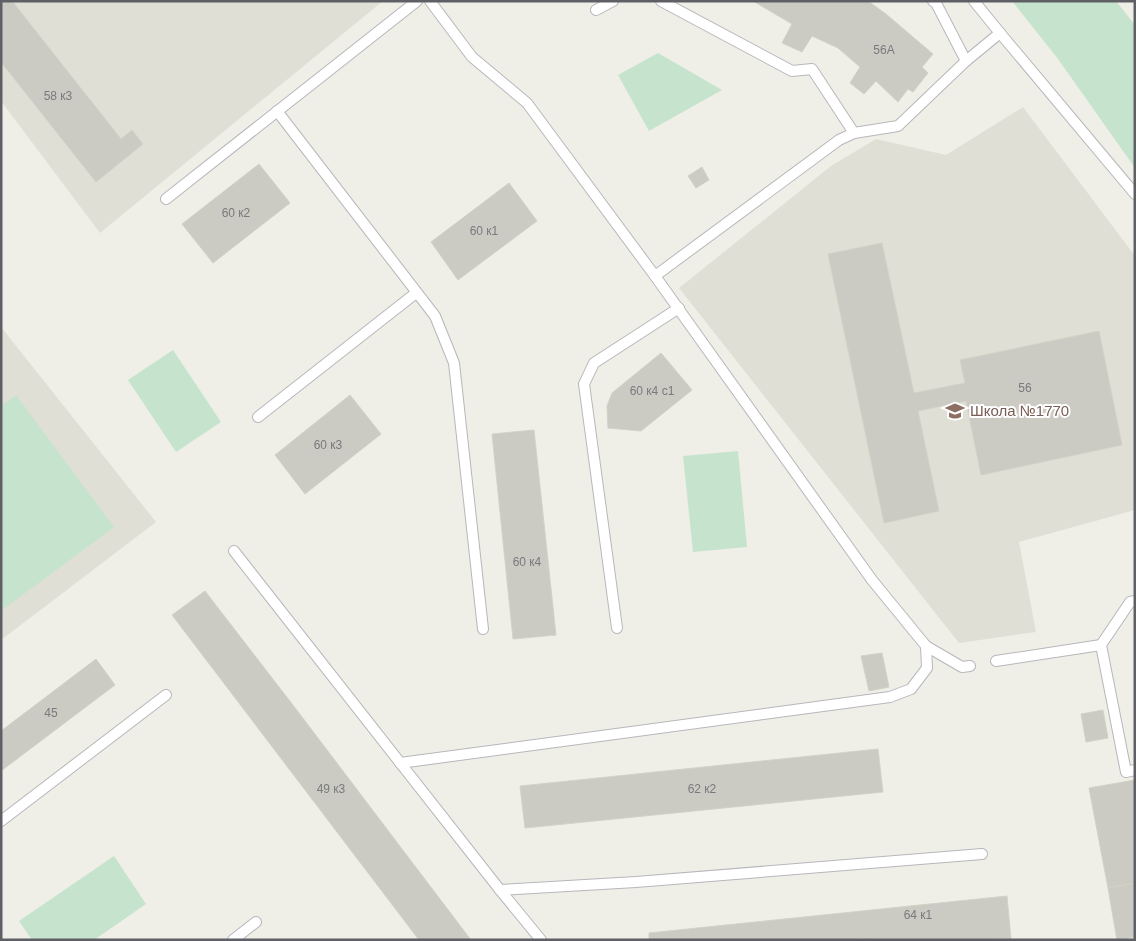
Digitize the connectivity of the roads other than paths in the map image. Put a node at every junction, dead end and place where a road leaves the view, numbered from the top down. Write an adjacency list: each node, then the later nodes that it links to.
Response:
1 (417, 1): 10 (lane)
2 (430, 1): 14 (lane)
3 (613, 1): 7 (lane)
4 (662, 1): 11 (lane)
5 (933, 1): 9 (lane)
6 (974, 1): 8 (lane)
7 (596, 10)
8 (1000, 33): 9 (lane); 12 (lane)
9 (966, 61): 11 (lane)
10 (277, 111): 13 (lane); 15 (lane)
11 (854, 134): 14 (lane)
12 (1135, 194)
13 (166, 198)
14 (655, 276): 16 (lane)
15 (416, 292): 17 (lane); 21 (lane)
16 (679, 308): 20 (lane); 23 (lane)
17 (258, 417)
18 (234, 551): 27 (lane)
19 (1135, 601): 22 (lane)
20 (617, 628)
21 (483, 629)
22 (1100, 645): 24 (lane); 28 (lane)
23 (926, 646): 25 (lane); 27 (lane)
24 (996, 661)
25 (970, 666)
26 (166, 694): 29 (lane)
27 (400, 763): 31 (lane)
28 (1135, 770)
29 (1, 822)
30 (982, 854): 31 (lane)
31 (500, 890): 34 (lane)
32 (256, 922): 33 (lane)
33 (233, 940)
34 (541, 940)

